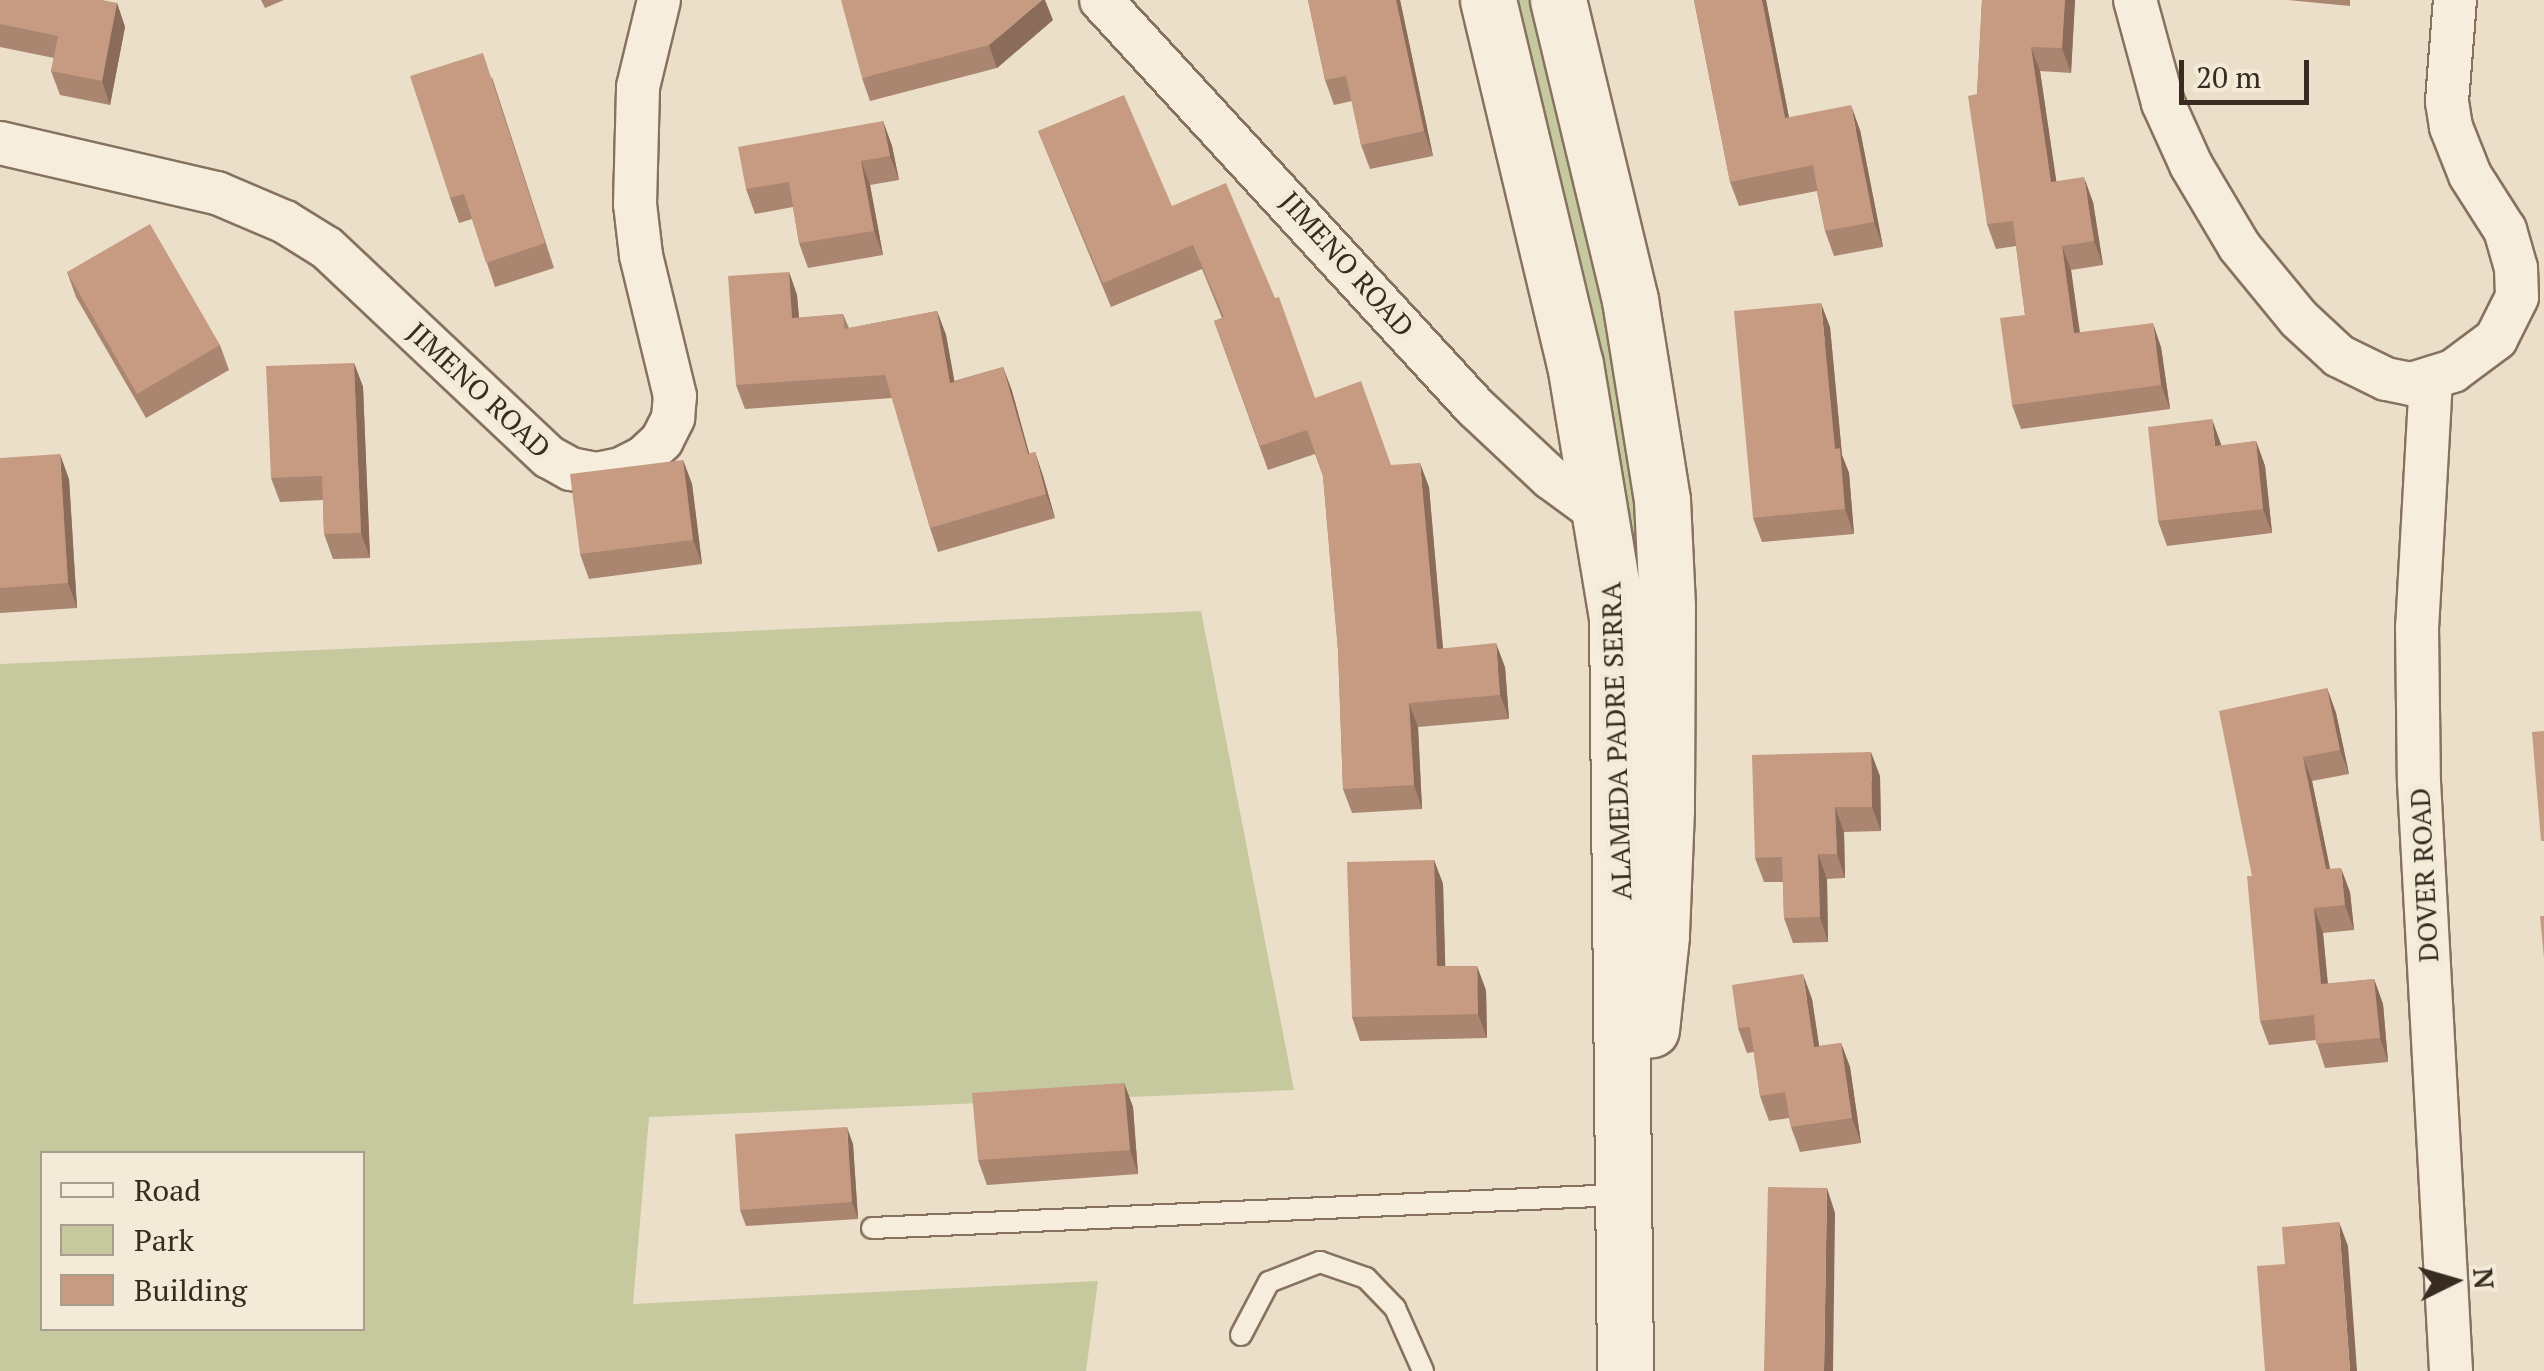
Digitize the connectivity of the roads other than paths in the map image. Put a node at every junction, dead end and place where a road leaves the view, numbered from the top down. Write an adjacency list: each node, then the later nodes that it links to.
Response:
1 (659, 0): 7 (street, JIMENO ROAD)
2 (1101, 0): 9 (street, JIMENO ROAD)
3 (1488, 0): 9 (street, ALAMEDA PADRE SERRA)
4 (1558, 0): 10 (street, ALAMEDA PADRE SERRA)
5 (2135, 0): 8 (street)
6 (2455, 0): 8 (street)
7 (0, 144)
8 (2431, 379): 15 (street, DOVER ROAD)
9 (1604, 517): 10 (street, ALAMEDA PADRE SERRA)
10 (1626, 1195): 11 (lane); 14 (street, ALAMEDA PADRE SERRA)
11 (872, 1228)
12 (1240, 1334): 13 (lane)
13 (1423, 1371)
14 (1625, 1371)
15 (2451, 1371)

